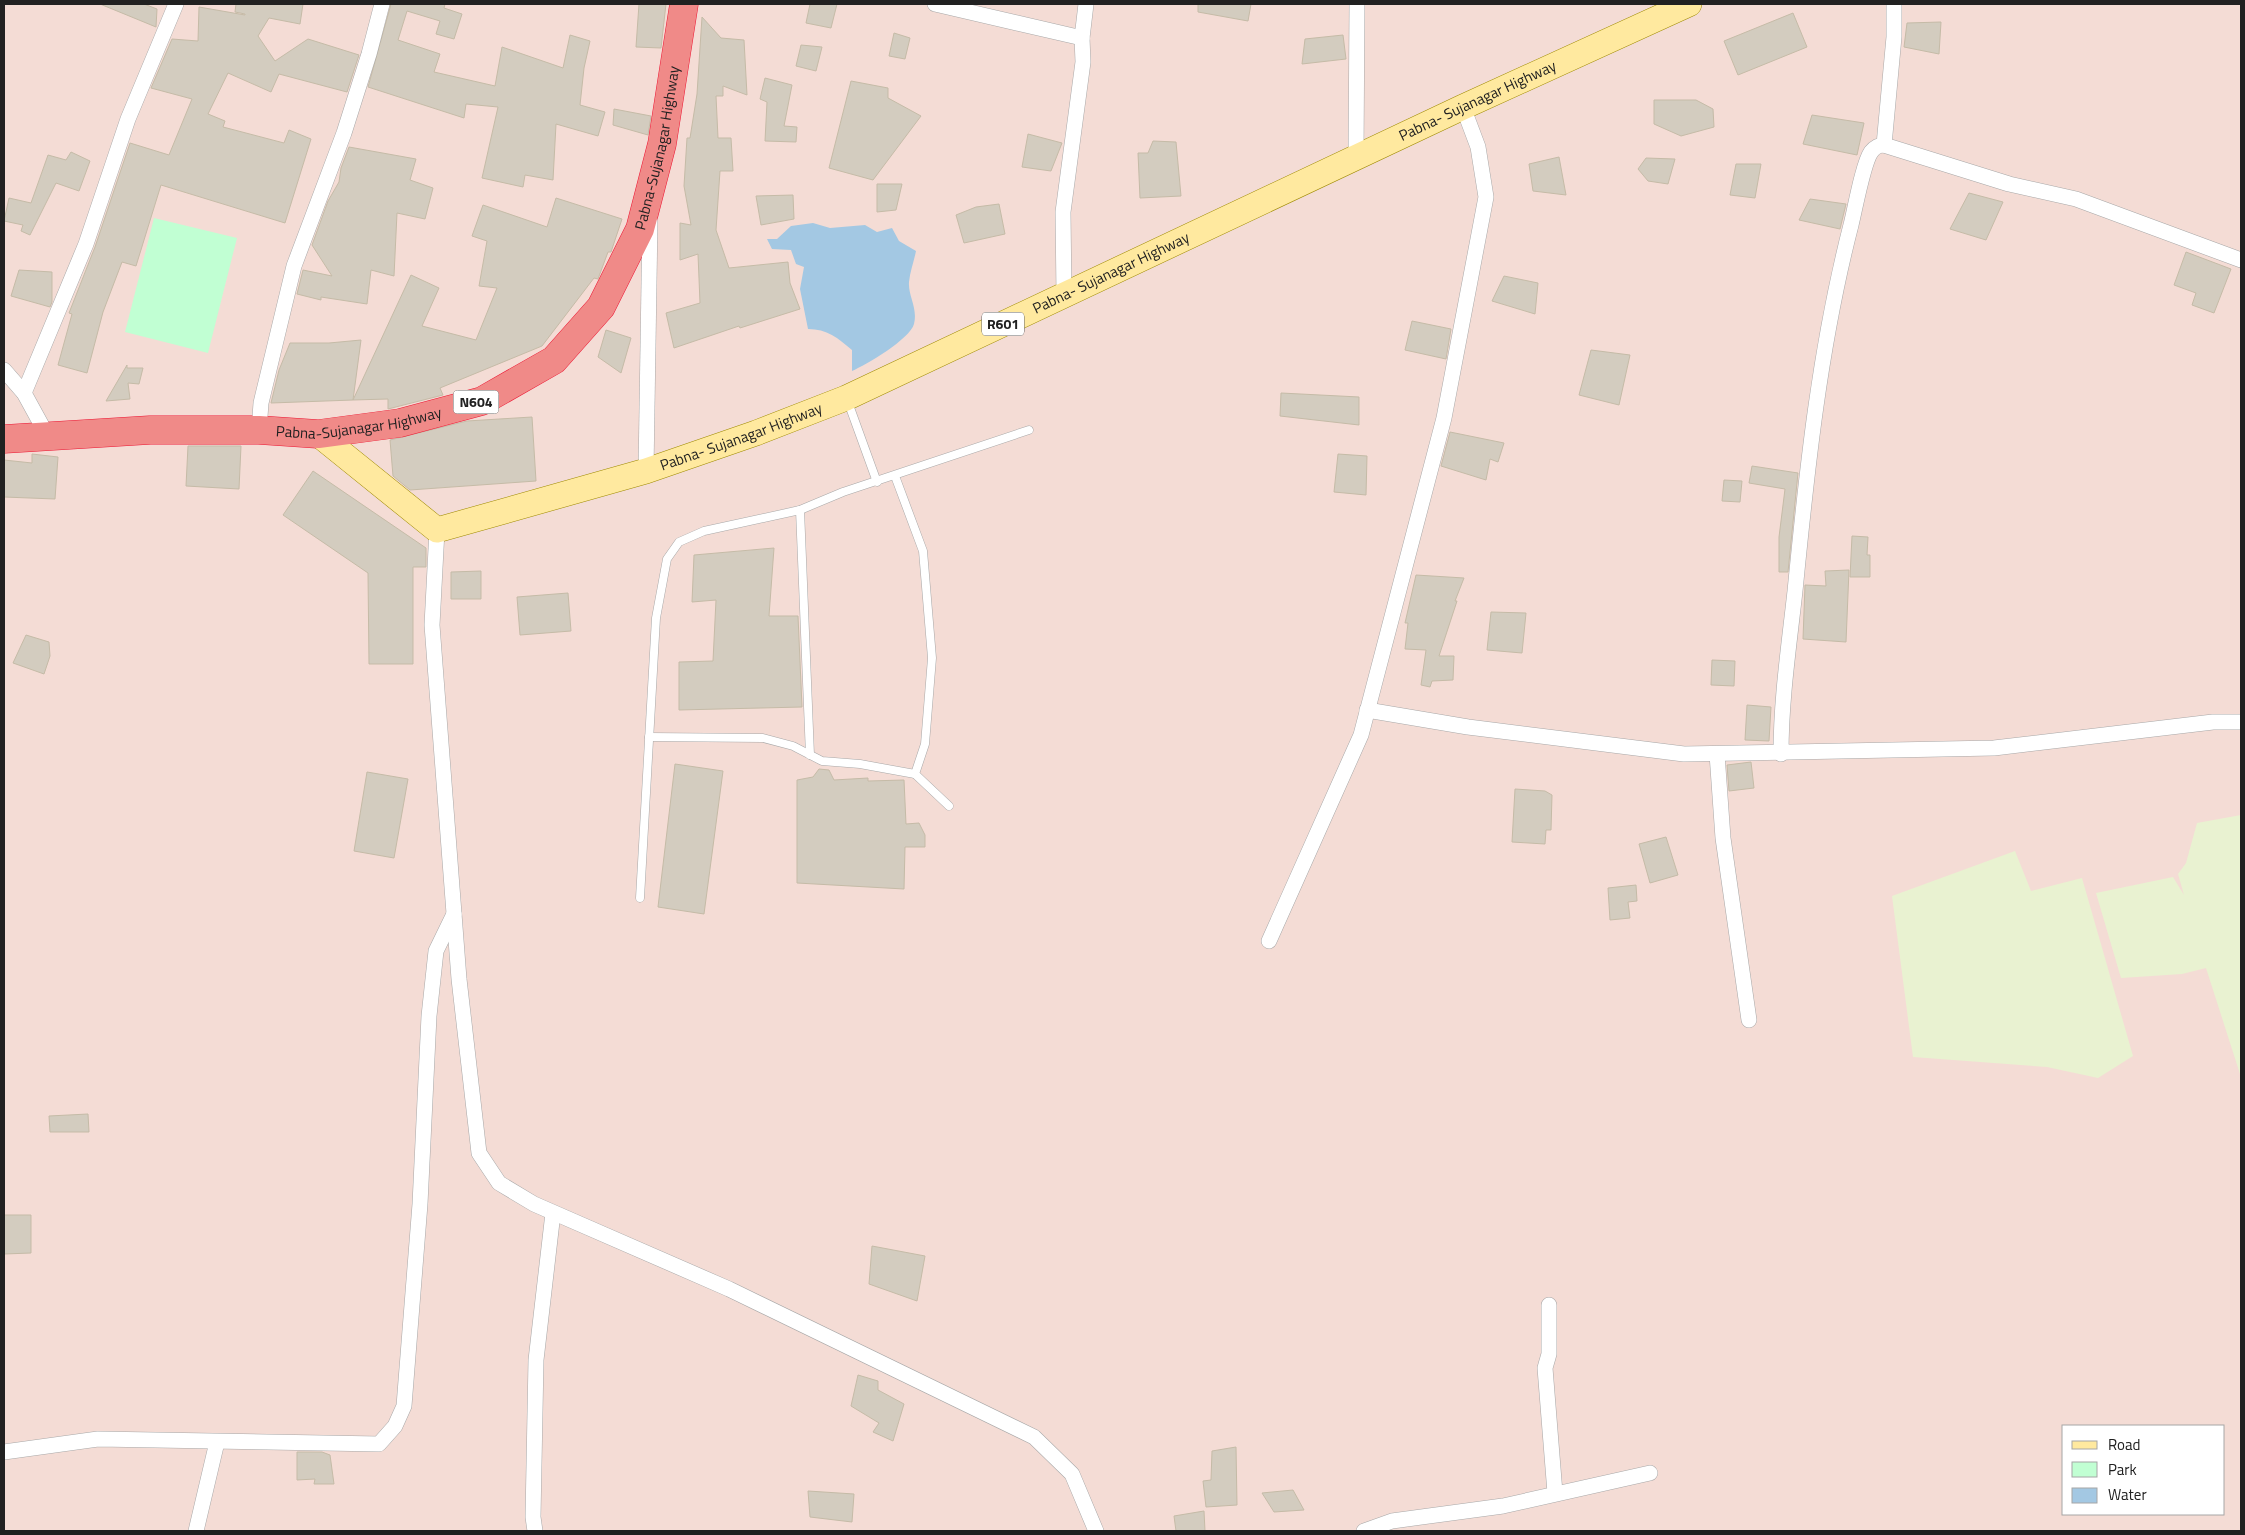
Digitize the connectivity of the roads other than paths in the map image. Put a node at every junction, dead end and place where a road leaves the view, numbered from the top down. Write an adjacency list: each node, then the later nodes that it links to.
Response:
1 (176, 4): 17 (street)
2 (382, 4): 19 (street)
3 (684, 4): 13 (highway, Pabna-Sujanagar Highway / N604)
4 (935, 4): 9 (street)
5 (1086, 4): 9 (street)
6 (1357, 4): 12 (street)
7 (1689, 4): 10 (main road, Pabna- Sujanagar Highway / R601)
8 (1894, 4): 11 (street)
9 (1082, 38): 15 (street)
10 (1464, 107): 12 (main road, Pabna- Sujanagar Highway / R601); 29 (street)
11 (1884, 145): 14 (street); 33 (street)
12 (1356, 158): 15 (main road, Pabna- Sujanagar Highway / R601)
13 (651, 188): 21 (highway, Pabna-Sujanagar Highway / N604); 24 (street)
14 (2241, 260)
15 (1064, 294): 18 (main road, Pabna- Sujanagar Highway / R601)
16 (4, 370): 17 (street)
17 (24, 393): 22 (street)
18 (846, 398): 24 (main road, Pabna- Sujanagar Highway / R601); 26 (lane)
19 (259, 430): 21 (highway, Pabna-Sujanagar Highway / N604); 22 (highway, Pabna-Sujanagar Highway / N604)
20 (1029, 430): 25 (lane)
21 (318, 434): 28 (main road)
22 (47, 435): 23 (highway, Pabna-Sujanagar Highway / N604)
23 (4, 439)
24 (646, 471): 28 (main road, Pabna- Sujanagar Highway / R601)
25 (895, 476): 26 (lane); 35 (lane)
26 (877, 482): 27 (lane)
27 (800, 510): 31 (lane); 34 (lane)
28 (437, 530): 38 (street)
29 (1367, 710): 32 (street); 39 (street)
30 (2241, 722): 33 (street)
31 (649, 737): 34 (lane); 37 (lane)
32 (1717, 754): 33 (street); 40 (street)
33 (1781, 754)
34 (810, 755): 35 (lane)
35 (915, 774): 36 (lane)
36 (950, 806)
37 (640, 898)
38 (454, 913): 41 (street); 43 (street)
39 (1269, 941)
40 (1749, 1020)
41 (552, 1213): 48 (street); 49 (street)
42 (1549, 1305): 46 (street)
43 (218, 1442): 44 (street); 47 (street)
44 (4, 1452)
45 (1650, 1473): 46 (street)
46 (1554, 1493): 50 (street)
47 (196, 1531)
48 (535, 1531)
49 (1096, 1531)
50 (1364, 1531)

